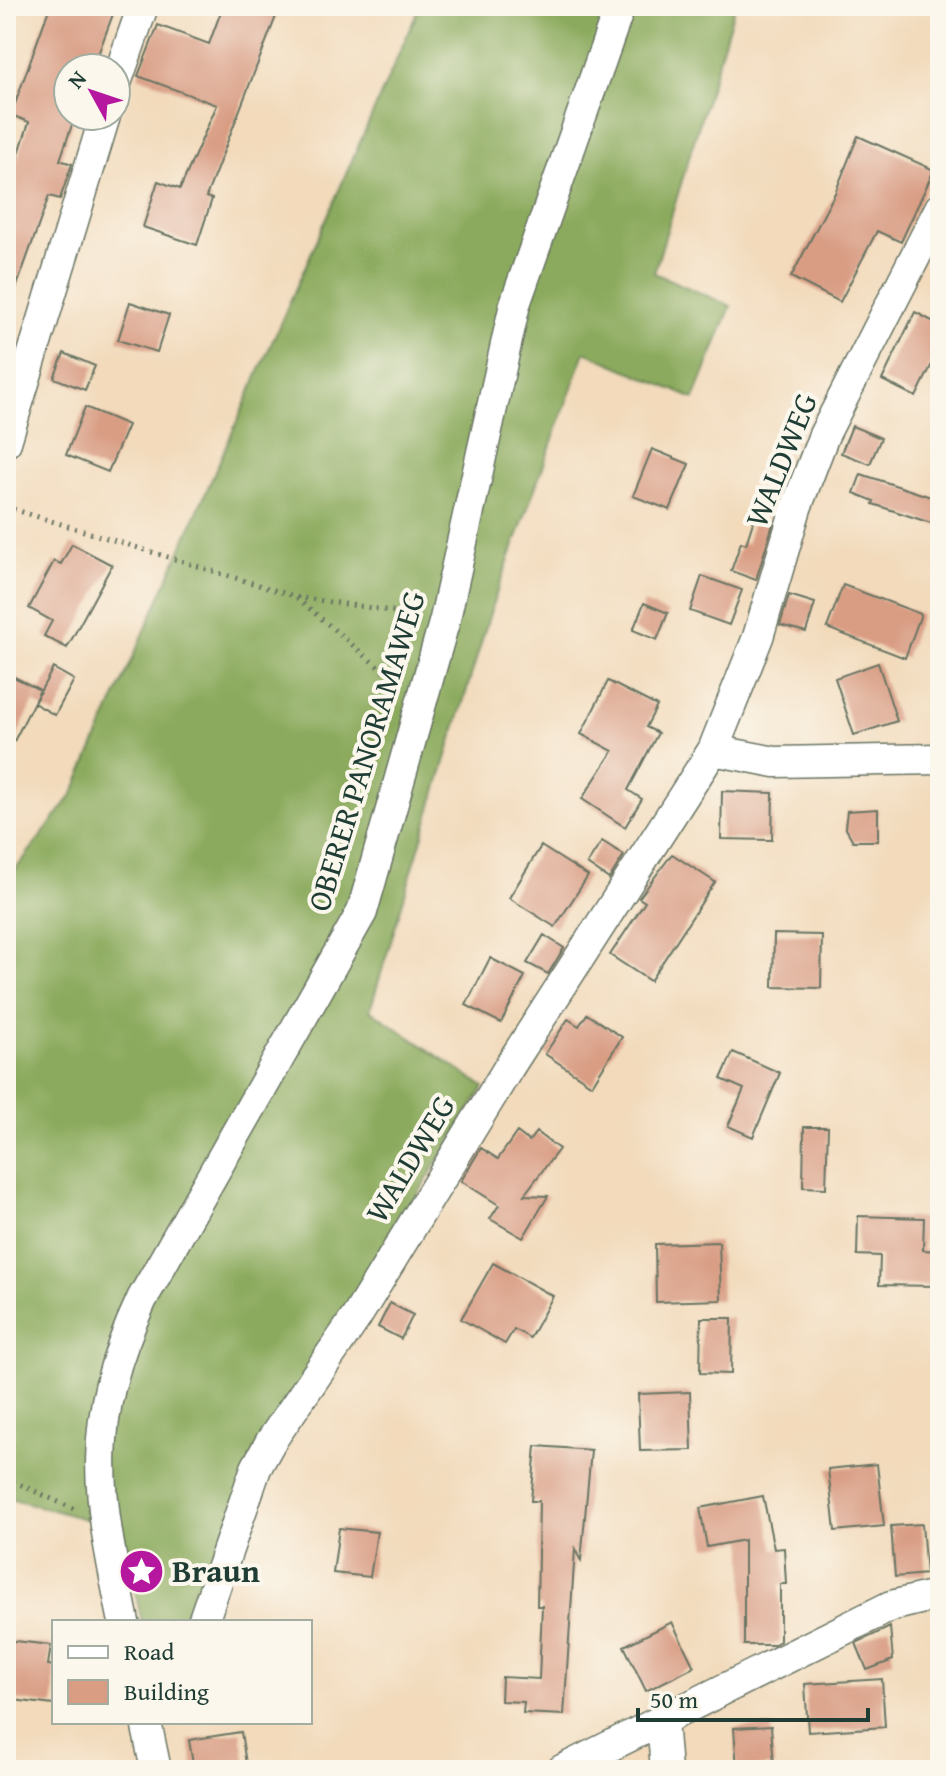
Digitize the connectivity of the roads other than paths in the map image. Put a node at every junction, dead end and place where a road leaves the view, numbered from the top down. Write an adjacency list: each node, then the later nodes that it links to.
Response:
1 (143, 6): 3 (street)
2 (620, 6): 10 (street, OBERER PANORAMAWEG)
3 (127, 52)
4 (100, 132): 6 (street)
5 (940, 208): 7 (street, WALDWEG)
6 (6, 442)
7 (713, 750): 8 (street); 11 (street, WALDWEG)
8 (940, 759)
9 (940, 1594): 12 (street)
10 (124, 1620)
11 (204, 1620)
12 (662, 1720): 15 (street); 16 (street)
13 (146, 1724): 14 (street)
14 (156, 1770)
15 (562, 1770)
16 (666, 1770)

